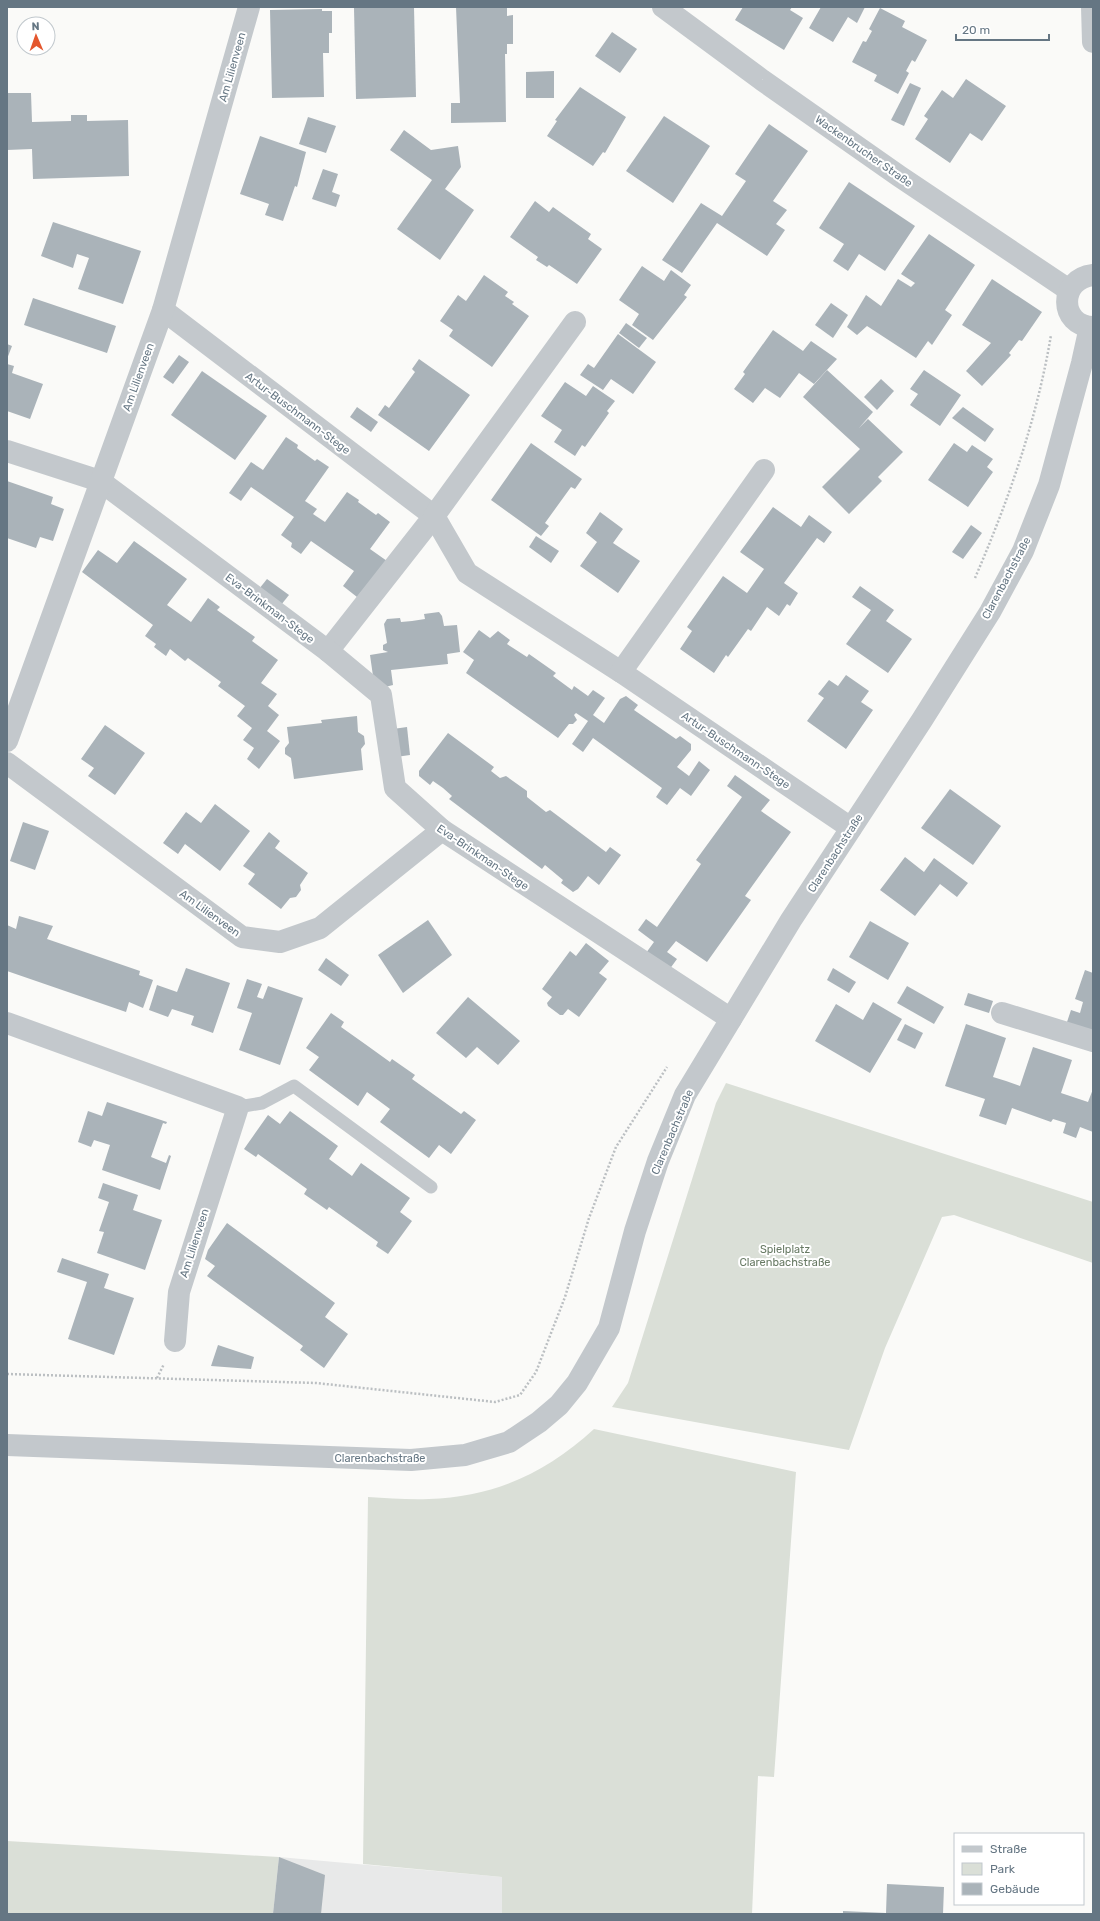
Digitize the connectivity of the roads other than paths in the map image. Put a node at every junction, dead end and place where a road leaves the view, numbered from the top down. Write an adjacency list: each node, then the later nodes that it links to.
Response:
1 (249, 7): 7 (street, Am Lilienveen)
2 (1092, 7): 4 (street)
3 (666, 8): 6 (street, Wackenbrucher Straße)
4 (1093, 42)
5 (1093, 274): 6 (street)
6 (1070, 290): 9 (street, Clarenbachstraße)
7 (163, 310): 12 (street, Am Lilienveen); 13 (street, Artur-Buschmann-Stege)
8 (575, 322): 13 (street)
9 (1091, 327): 18 (street, Clarenbachstraße)
10 (7, 451): 12 (street, Eva-Brinkman-Stege)
11 (764, 470): 15 (street)
12 (100, 482): 14 (street, Eva-Brinkman-Stege); 16 (street, Am Lilienveen)
13 (434, 516): 14 (street); 15 (street, Artur-Buschmann-Stege)
14 (328, 651): 19 (street, Eva-Brinkman-Stege)
15 (622, 672): 18 (street, Artur-Buschmann-Stege)
16 (7, 741)
17 (7, 763): 19 (street, Am Lilienveen)
18 (851, 828): 21 (street, Clarenbachstraße)
19 (442, 830): 21 (street, Eva-Brinkman-Stege)
20 (1002, 1013): 23 (street)
21 (731, 1019): 27 (street, Clarenbachstraße)
22 (7, 1023): 24 (street)
23 (1093, 1041)
24 (238, 1107): 25 (lane); 26 (street, Am Lilienveen)
25 (431, 1187)
26 (175, 1341)
27 (7, 1445)

